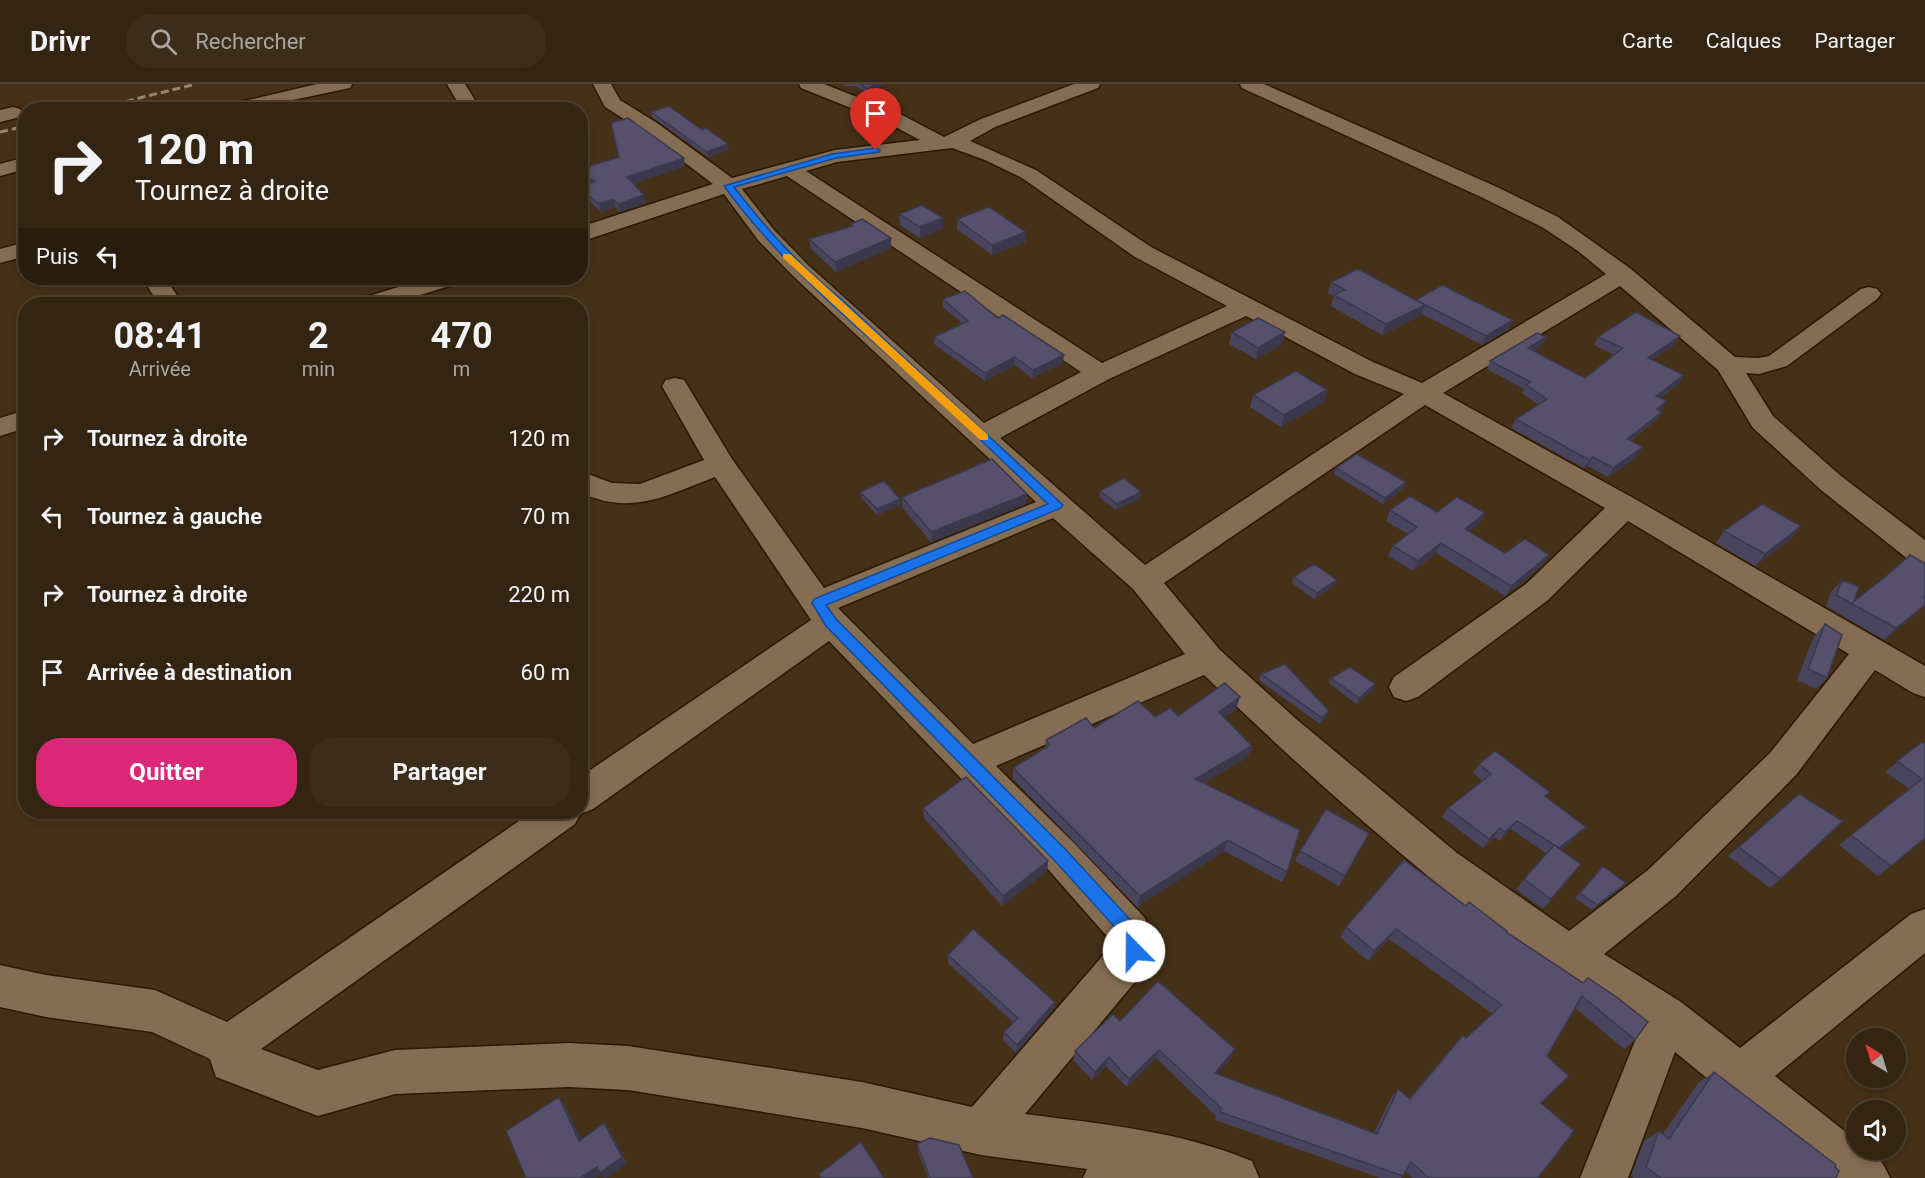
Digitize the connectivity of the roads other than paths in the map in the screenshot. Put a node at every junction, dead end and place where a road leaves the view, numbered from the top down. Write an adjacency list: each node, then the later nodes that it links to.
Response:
1 (343, 84): 7 (street)
2 (456, 84): 8 (street)
3 (602, 84): 13 (street)
4 (808, 84): 9 (street)
5 (1091, 84): 9 (street)
6 (1249, 84): 17 (street)
7 (289, 102)
8 (469, 102)
9 (947, 143): 11 (street); 23 (street)
10 (18, 165): 12 (street)
11 (790, 169): 13 (street); 25 (street)
12 (0, 170)
13 (729, 186): 14 (street); 30 (street)
14 (588, 232)
15 (18, 251): 16 (street)
16 (0, 256)
17 (1623, 274): 24 (street); 27 (street)
18 (417, 285): 21 (street)
19 (428, 285): 22 (street)
20 (1869, 294): 24 (street)
21 (386, 297)
22 (441, 297)
23 (1247, 306): 25 (street); 27 (street)
24 (1728, 365): 35 (street)
25 (1100, 374): 30 (street)
26 (675, 386): 31 (street)
27 (1424, 393): 34 (street); 36 (street)
28 (18, 421): 29 (street)
29 (0, 427)
30 (982, 436): 33 (street)
31 (721, 464): 32 (street); 37 (street)
32 (588, 484)
33 (1057, 505): 36 (street); 37 (street)
34 (1625, 506): 38 (street); 41 (street)
35 (1925, 556)
36 (1144, 581): 39 (street)
37 (825, 613): 42 (street); 43 (street)
38 (1871, 650): 40 (street); 46 (street)
39 (1208, 658): 42 (street); 46 (street)
40 (1925, 683)
41 (1406, 687)
42 (968, 762): 51 (street)
43 (588, 792)
44 (552, 819): 49 (street)
45 (1925, 928): 50 (street)
46 (1570, 956): 48 (street)
47 (0, 986): 49 (street)
48 (1666, 1017): 50 (street); 54 (street)
49 (233, 1047): 51 (street)
50 (1739, 1077): 55 (street)
51 (981, 1132): 52 (street)
52 (1136, 1169): 53 (street)
53 (1235, 1178)
54 (1604, 1178)
55 (1866, 1178)

